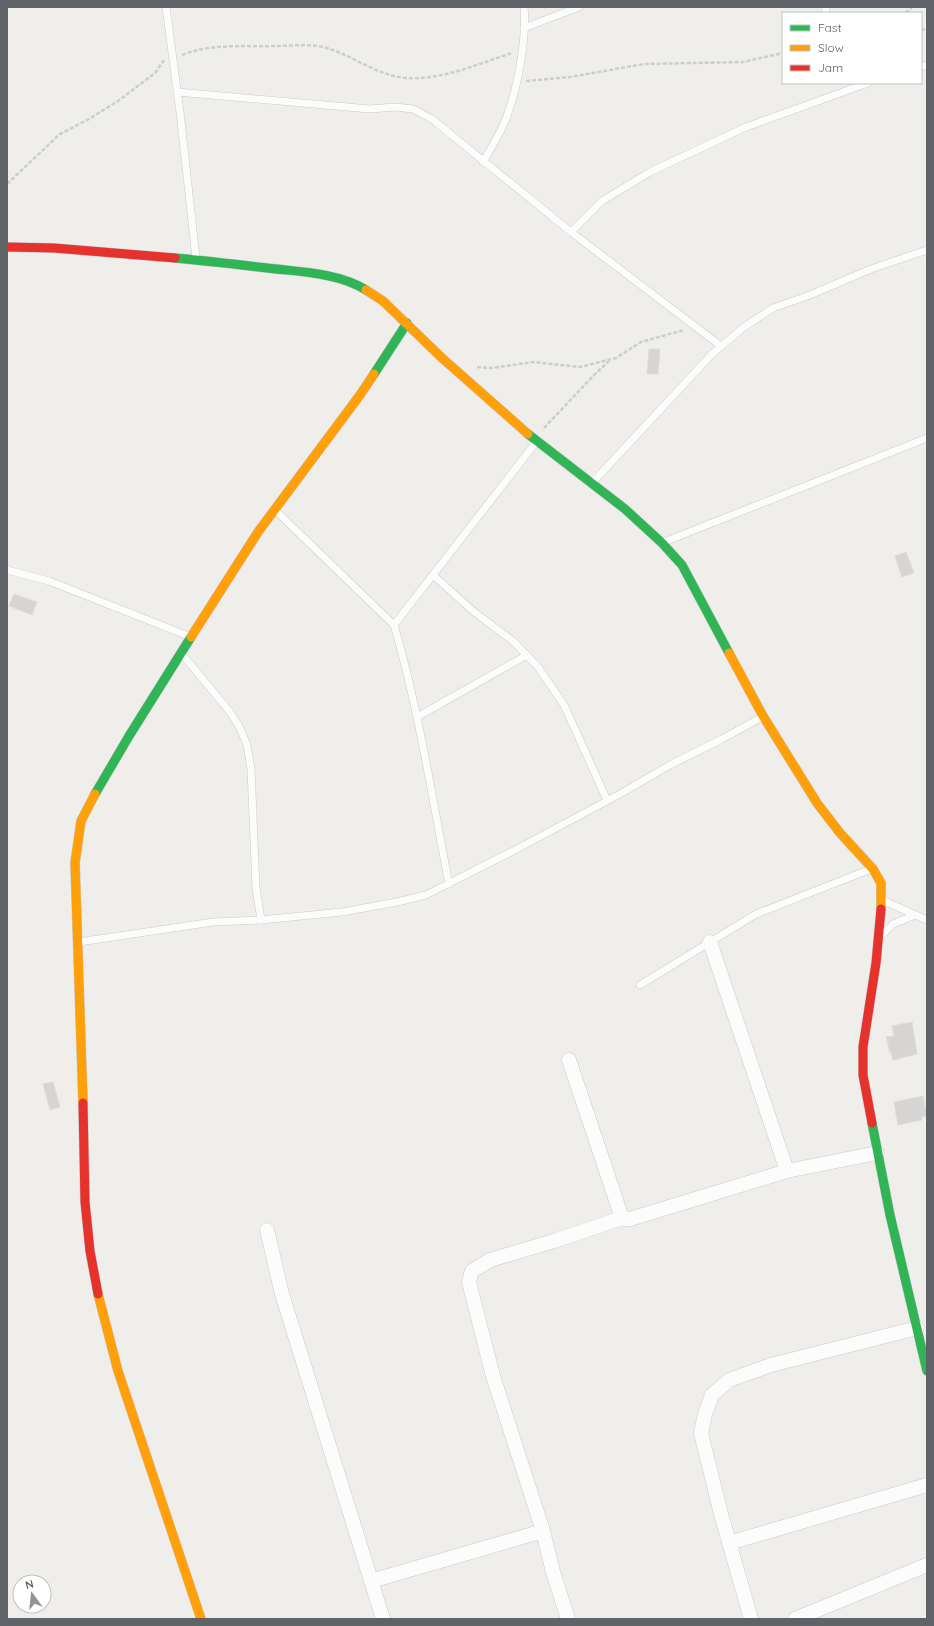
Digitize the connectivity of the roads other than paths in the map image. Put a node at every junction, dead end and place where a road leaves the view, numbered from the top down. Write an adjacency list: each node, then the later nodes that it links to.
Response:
1 (166, 7): 7 (lane)
2 (524, 7): 4 (lane)
3 (579, 7): 4 (lane)
4 (524, 28): 8 (lane)
5 (861, 84): 6 (lane)
6 (847, 86): 9 (lane)
7 (177, 92): 8 (lane); 12 (lane)
8 (483, 162): 9 (lane)
9 (571, 232): 14 (lane)
10 (7, 247): 12 (street)
11 (927, 250): 14 (lane)
12 (196, 260): 13 (street)
13 (407, 323): 16 (street); 18 (street)
14 (721, 346): 17 (lane)
15 (927, 438): 19 (lane)
16 (535, 440): 17 (street); 21 (lane)
17 (592, 483): 19 (street)
18 (275, 510): 22 (lane); 23 (street)
19 (662, 542): 26 (street)
20 (7, 570): 23 (lane)
21 (433, 575): 22 (lane); 25 (lane)
22 (394, 626): 27 (lane)
23 (191, 637): 24 (street)
24 (181, 653): 33 (lane); 36 (street)
25 (527, 655): 27 (lane); 28 (lane)
26 (763, 716): 28 (lane); 29 (street)
27 (416, 717): 30 (lane)
28 (607, 800): 30 (lane)
29 (873, 868): 31 (street); 37 (lane)
30 (449, 884): 33 (lane)
31 (882, 900): 32 (lane); 35 (street)
32 (915, 916): 34 (lane); 35 (lane)
33 (261, 920): 36 (lane)
34 (927, 920)
35 (878, 940): 40 (street)
36 (79, 942): 51 (street)
37 (710, 942): 38 (lane); 41 (street)
38 (640, 986)
39 (569, 1060): 42 (street)
40 (877, 1153): 41 (street); 44 (street)
41 (787, 1171): 42 (street)
42 (622, 1218): 47 (street)
43 (267, 1230): 50 (street)
44 (917, 1328): 45 (street); 48 (street)
45 (927, 1371)
46 (927, 1486): 48 (street)
47 (542, 1531): 50 (street); 53 (street)
48 (729, 1543): 54 (street)
49 (927, 1565): 55 (street)
50 (371, 1582): 52 (street)
51 (201, 1619)
52 (383, 1619)
53 (568, 1619)
54 (751, 1619)
55 (795, 1619)

